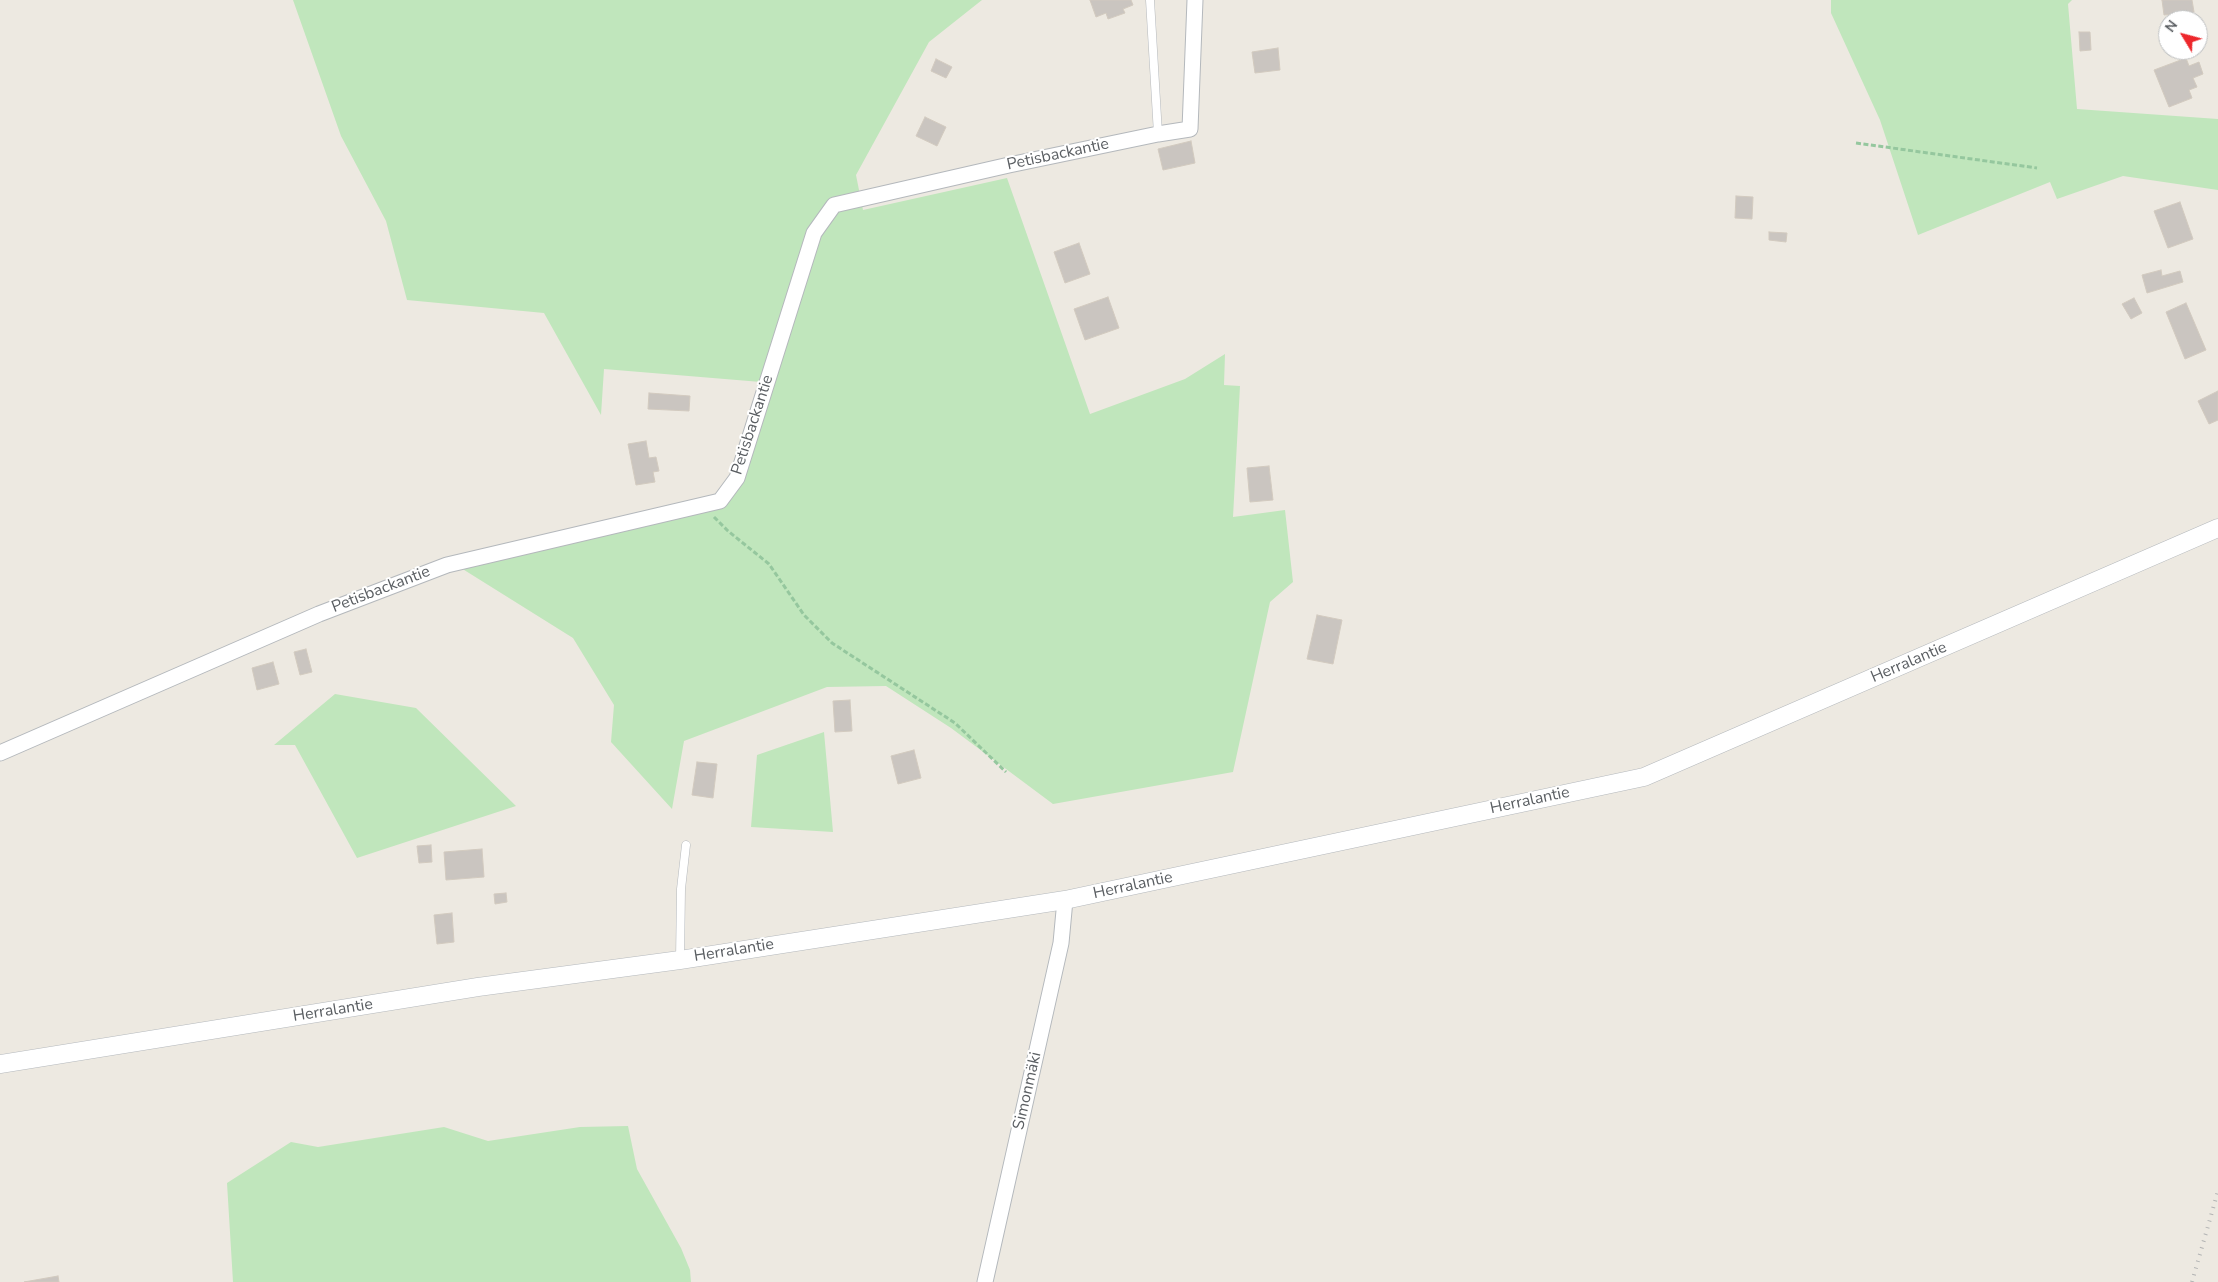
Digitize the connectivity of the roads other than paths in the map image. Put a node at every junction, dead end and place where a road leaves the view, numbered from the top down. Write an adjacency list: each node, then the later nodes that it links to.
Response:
1 (1150, 0): 3 (lane)
2 (1195, 0): 3 (street, Petisbackantie)
3 (1158, 134): 5 (street, Petisbackantie)
4 (2218, 528): 7 (street, Herralantie)
5 (0, 753)
6 (686, 845): 8 (lane)
7 (1065, 900): 8 (street, Herralantie); 10 (street, Simonmäki)
8 (680, 960): 9 (street, Herralantie)
9 (0, 1064)
10 (985, 1282)

